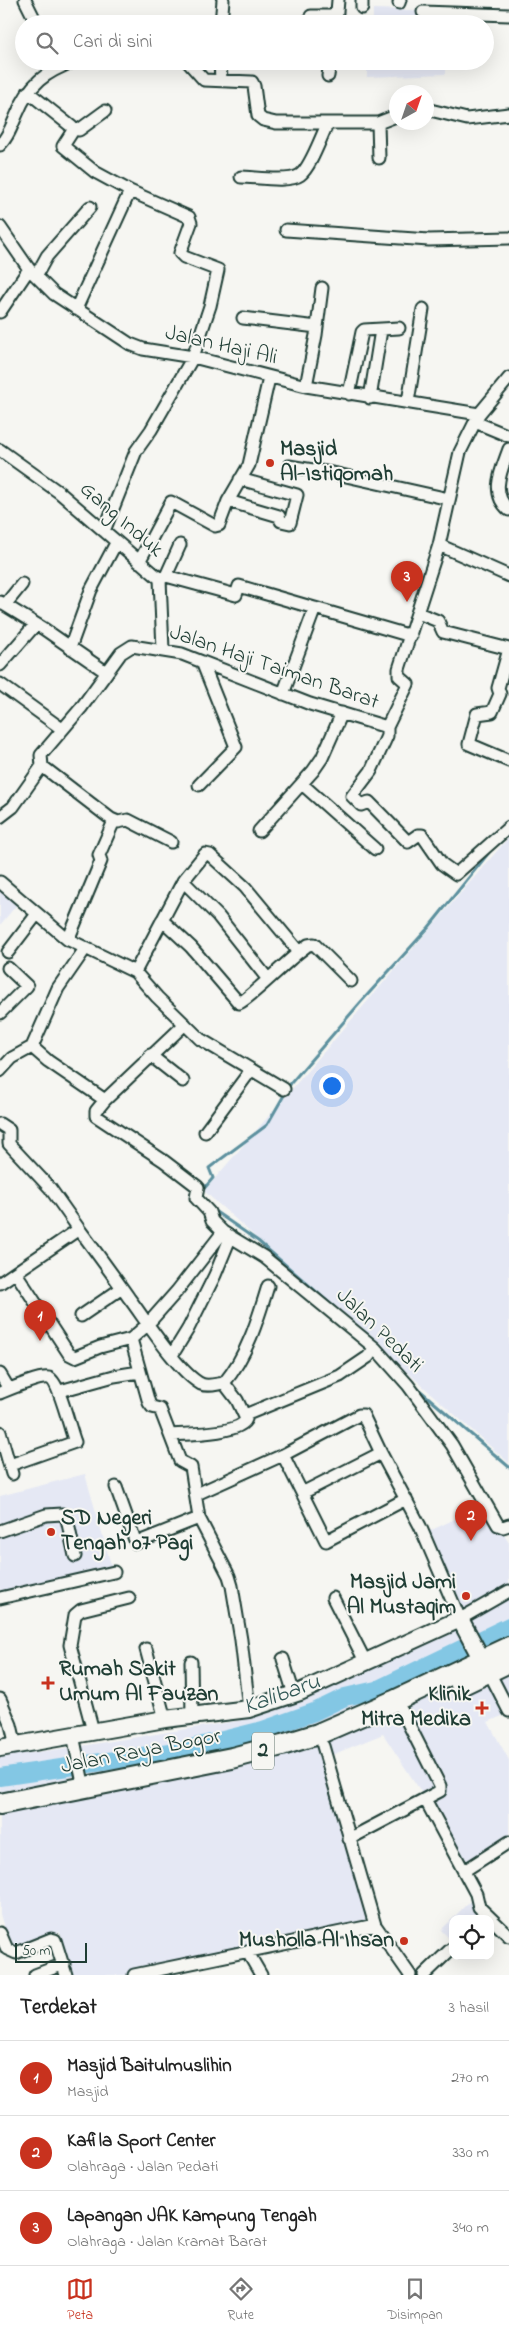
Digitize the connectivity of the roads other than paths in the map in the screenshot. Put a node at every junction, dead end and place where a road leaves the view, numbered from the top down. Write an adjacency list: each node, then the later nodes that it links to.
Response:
1 (25, 0): 5 (street)
2 (223, 0): 6 (street)
3 (423, 12): 4 (street)
4 (509, 14)
5 (32, 15)
6 (222, 15)
7 (48, 70): 13 (street)
8 (195, 70): 12 (street)
9 (220, 70): 12 (street)
10 (329, 70): 11 (street)
11 (328, 76)
12 (221, 80): 18 (street)
13 (28, 92): 20 (street); 21 (street)
14 (105, 111): 20 (street)
15 (434, 111): 16 (street)
16 (509, 114)
17 (389, 119): 19 (street)
18 (328, 123): 19 (street); 23 (street)
19 (378, 123): 22 (street)
20 (73, 129): 24 (street)
21 (2, 139)
22 (380, 158)
23 (242, 177)
24 (130, 191): 31 (street); 38 (street)
25 (90, 207): 29 (street)
26 (0, 227): 29 (street, Jalan Haji Ali)
27 (286, 230): 28 (street)
28 (509, 238)
29 (33, 272): 31 (street, Jalan Haji Ali); 33 (street)
30 (322, 288): 35 (street)
31 (76, 309): 38 (street, Jalan Haji Ali)
32 (423, 309): 44 (street)
33 (0, 312)
34 (243, 318): 35 (street)
35 (317, 327): 41 (street)
36 (399, 328): 37 (street)
37 (381, 330): 42 (street); 43 (street)
38 (193, 357): 39 (street, Jalan Haji Ali); 54 (street)
39 (269, 378): 41 (street, Jalan Haji Ali); 50 (street)
40 (508, 380): 45 (street)
41 (306, 386): 42 (street, Jalan Haji Ali)
42 (349, 394): 43 (street, Jalan Haji Ali)
43 (370, 398): 44 (street, Jalan Haji Ali)
44 (408, 402): 45 (street, Jalan Haji Ali)
45 (477, 418): 46 (street, Jalan Haji Ali); 51 (street)
46 (509, 436)
47 (509, 449): 53 (street)
48 (0, 450): 54 (street, Gang Induk)
49 (290, 466): 51 (street)
50 (240, 479): 52 (street); 52 (street)
51 (449, 498): 57 (street)
52 (228, 501): 58 (street)
53 (509, 510)
54 (104, 531): 55 (street, Gang Induk)
55 (116, 542): 58 (street, Gang Induk); 67 (street)
56 (180, 545): 60 (street)
57 (439, 545): 59 (street); 64 (street)
58 (139, 562): 60 (street, Gang Induk)
59 (509, 576)
60 (163, 577): 63 (street); 69 (street, Gang Induk)
61 (22, 584): 62 (street)
62 (3, 604): 65 (street)
63 (315, 608): 66 (street); 74 (street)
64 (418, 613): 66 (street); 68 (street)
65 (36, 624): 67 (street); 71 (street)
66 (410, 636): 76 (street)
67 (70, 648): 72 (street)
68 (509, 649): 78 (street)
69 (163, 650): 70 (street, Jalan Haji Taiman Barat); 72 (street, Jalan Haji Taiman Barat)
70 (202, 662): 74 (street, Jalan Haji Taiman Barat); 81 (street)
71 (0, 665)
72 (106, 672): 77 (street, Jalan Haji Taiman Barat)
73 (0, 684): 77 (street)
74 (283, 694): 75 (street, Jalan Haji Taiman Barat)
75 (342, 714): 76 (street, Jalan Haji Taiman Barat); 80 (street)
76 (387, 727): 84 (street, Jalan Haji Taiman Barat)
77 (62, 729): 79 (street, Jalan Haji Taiman Barat)
78 (509, 761)
79 (42, 766): 82 (street, Jalan Haji Taiman Barat); 83 (street)
80 (302, 784): 85 (street); 87 (street)
81 (199, 786)
82 (1, 815)
83 (114, 821): 86 (street); 92 (street)
84 (509, 827)
85 (259, 831)
86 (171, 842)
87 (375, 849)
88 (183, 881): 91 (street); 95 (street); 98 (street)
89 (0, 882): 90 (street)
90 (37, 914): 92 (street); 94 (street)
91 (162, 920): 97 (street); 98 (street)
92 (68, 940): 93 (street)
93 (86, 949): 97 (street); 102 (street)
94 (8, 952)
95 (299, 952): 98 (street); 99 (street)
96 (8, 968): 100 (street)
97 (135, 972): 101 (street)
98 (267, 978)
99 (352, 981)
100 (0, 1013)
101 (185, 1024): 103 (street); 104 (street)
102 (32, 1047): 105 (street); 108 (street)
103 (150, 1055): 106 (street); 108 (street)
104 (251, 1070): 107 (street); 110 (street)
105 (0, 1071)
106 (183, 1081)
107 (284, 1089)
108 (105, 1100): 112 (street, Jalan Pedati)
109 (0, 1124): 111 (street)
110 (205, 1132)
111 (79, 1229): 113 (street); 116 (street)
112 (227, 1234): 118 (street); 120 (street, Jalan Pedati); 121 (street)
113 (16, 1273): 114 (street); 119 (street)
114 (0, 1284)
115 (268, 1286): 124 (street)
116 (122, 1288): 117 (street); 118 (street)
117 (81, 1316)
118 (148, 1325): 119 (street); 121 (street)
119 (131, 1339): 122 (street)
120 (375, 1348): 127 (street); 138 (street, Jalan Pedati)
121 (172, 1355): 124 (street)
122 (140, 1372): 126 (street); 129 (street)
123 (0, 1374): 125 (street)
124 (224, 1382): 127 (street)
125 (4, 1391): 126 (street)
126 (60, 1391): 132 (street)
127 (244, 1415): 129 (street)
128 (0, 1432): 132 (street)
129 (170, 1435): 137 (street)
130 (380, 1453): 131 (street); 135 (street); 136 (street)
131 (283, 1455): 134 (street); 135 (street)
132 (7, 1463)
133 (116, 1487): 137 (street)
134 (199, 1493)
135 (302, 1493): 136 (street)
136 (406, 1499): 146 (street)
137 (199, 1518): 156 (street)
138 (509, 1525)
139 (0, 1530): 140 (street)
140 (75, 1556)
141 (114, 1572): 143 (street)
142 (509, 1591): 146 (street)
143 (0, 1598)
144 (129, 1598): 161 (street)
145 (333, 1598): 150 (street)
146 (463, 1624): 150 (street); 152 (street)
147 (509, 1647): 152 (highway, Jalan Raya Bogor / 2)
148 (146, 1649): 160 (street)
149 (283, 1659): 154 (street)
150 (365, 1661): 154 (street)
151 (191, 1662): 159 (street)
152 (484, 1662): 153 (highway, Jalan Raya Bogor / 2); 157 (highway, Jalan Raya Bogor / 2); 158 (street); 165 (highway, Jalan Raya Bogor / 2)
153 (509, 1662)
154 (294, 1694): 156 (street)
155 (0, 1699): 164 (street)
156 (249, 1709): 159 (street)
157 (402, 1711): 163 (highway, Jalan Raya Bogor / 2); 167 (street)
158 (509, 1711)
159 (192, 1715): 160 (street)
160 (165, 1718): 161 (street)
161 (93, 1731): 162 (street)
162 (74, 1741): 164 (street); 166 (street)
163 (322, 1746): 165 (highway, Jalan Raya Bogor / 2); 170 (street)
164 (8, 1747)
165 (284, 1751): 166 (highway, Jalan Raya Bogor / 2); 169 (highway, Jalan Raya Bogor / 2)
166 (83, 1783): 168 (highway, Jalan Raya Bogor / 2)
167 (425, 1799): 170 (street); 172 (street)
168 (0, 1804)
169 (0, 1815)
170 (349, 1839): 173 (street)
171 (509, 1842): 172 (street)
172 (464, 1871): 175 (street)
173 (374, 1925): 176 (street); 179 (street)
174 (0, 1934): 178 (street)
175 (508, 1934)
176 (246, 1951): 181 (street); 182 (street)
177 (449, 1951): 183 (street)
178 (65, 1969): 180 (street)
179 (406, 1973)
180 (35, 1975)
181 (134, 1975)
182 (261, 1975)
183 (424, 1975)

